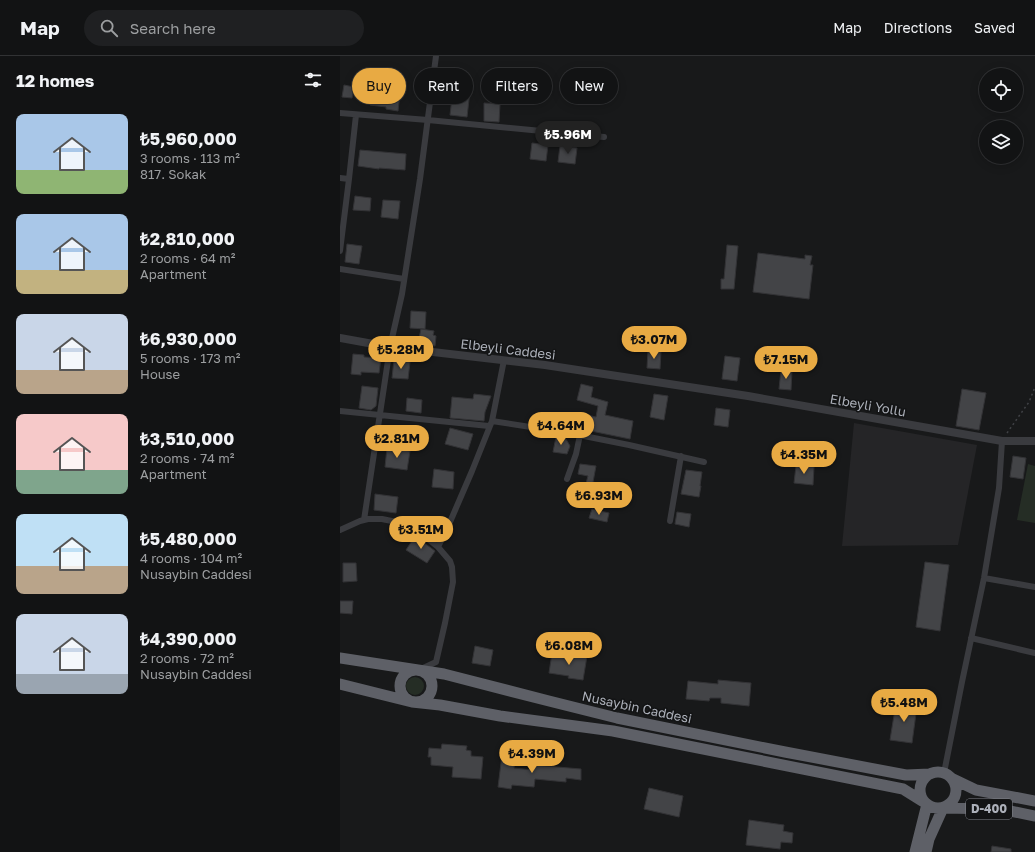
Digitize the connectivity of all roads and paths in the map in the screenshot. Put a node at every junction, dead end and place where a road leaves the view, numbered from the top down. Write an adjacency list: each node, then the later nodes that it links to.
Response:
1 (436, 56): 4 (street)
2 (340, 114): 3 (street)
3 (356, 115): 4 (street); 7 (street)
4 (428, 120): 5 (street); 10 (street)
5 (604, 136)
6 (340, 178): 7 (street)
7 (349, 179): 8 (street)
8 (340, 251)
9 (340, 269): 10 (street)
10 (404, 279): 12 (street)
11 (340, 338): 12 (street, Elbeyli Caddesi)
12 (390, 347): 13 (street, Elbeyli Caddesi); 17 (street)
13 (504, 360): 14 (street, Elbeyli Caddesi); 18 (street)
14 (578, 371): 20 (street, Elbeyli Yollu)
15 (1035, 387): 20 (path)
16 (340, 411): 17 (street)
17 (380, 416): 18 (street); 25 (street)
18 (490, 423): 19 (street); 28 (street)
19 (580, 436): 22 (street); 24 (street)
20 (1002, 441): 21 (street, Elbeyli Yollu); 29 (street)
21 (1035, 441)
22 (681, 456): 23 (street); 26 (street)
23 (704, 462)
24 (567, 479)
25 (364, 520): 27 (street); 28 (street)
26 (670, 520)
27 (340, 530)
28 (438, 547): 34 (street)
29 (984, 578): 30 (street); 31 (street)
30 (1035, 587)
31 (971, 638): 32 (street); 38 (street)
32 (1035, 653)
33 (340, 658): 34 (highway, Nusaybin Caddesi)
34 (420, 670): 36 (highway); 36 (highway); 37 (highway, Nusaybin Caddesi)
35 (340, 684): 36 (highway)
36 (412, 702): 40 (highway)
37 (930, 774): 38 (highway, D-400); 40 (highway)
38 (948, 776): 39 (highway, D-400); 41 (highway)
39 (1035, 801)
40 (927, 804): 41 (highway); 43 (highway)
41 (943, 808): 42 (highway, D-400); 44 (highway)
42 (1035, 816)
43 (915, 852)
44 (926, 852)

